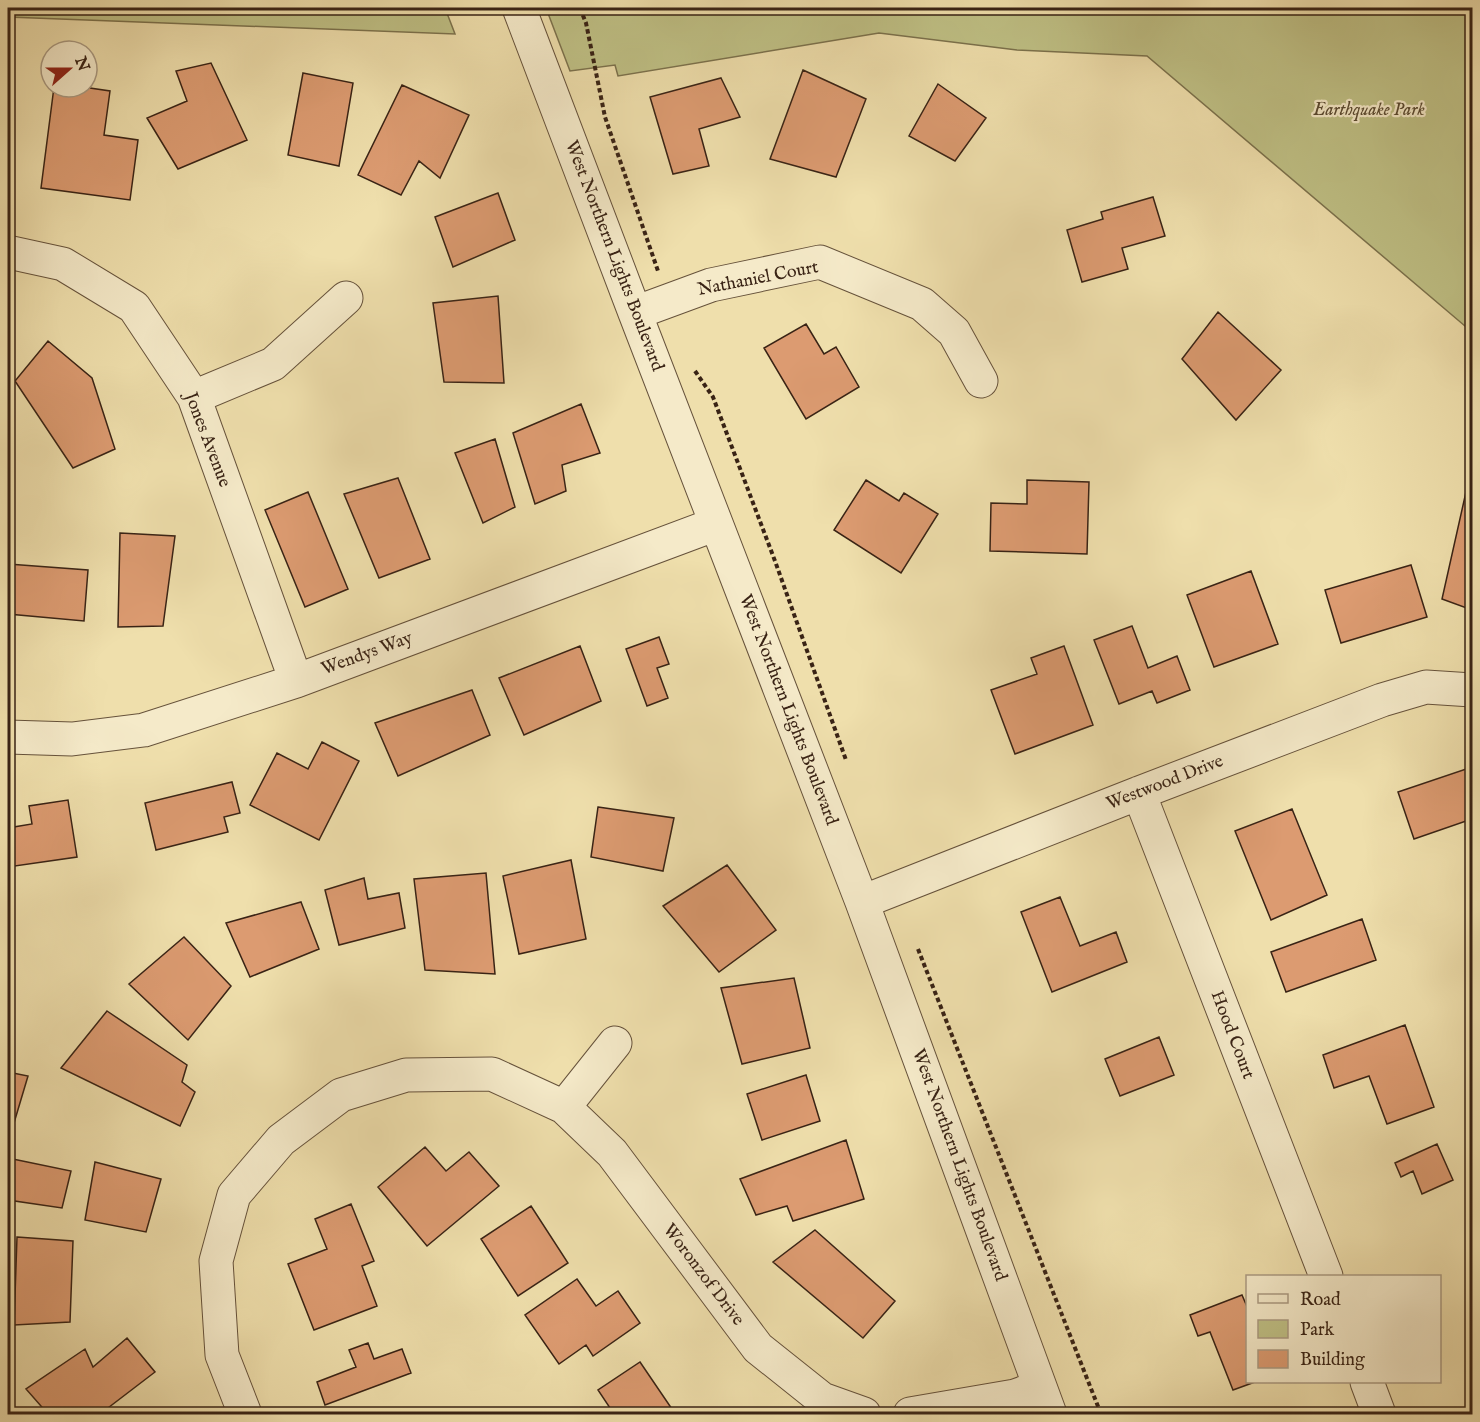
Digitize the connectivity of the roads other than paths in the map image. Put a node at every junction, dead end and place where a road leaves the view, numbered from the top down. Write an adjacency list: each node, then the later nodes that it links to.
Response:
1 (519, 8): 4 (street, West Northern Lights Boulevard)
2 (8, 252): 6 (street, Jones Avenue)
3 (346, 298): 6 (street)
4 (635, 313): 5 (street, Nathaniel Court); 7 (street, West Northern Lights Boulevard)
5 (981, 381)
6 (194, 397): 8 (street, Jones Avenue)
7 (716, 524): 8 (street, Wendys Way); 12 (street, West Northern Lights Boulevard)
8 (296, 681): 10 (street, Wendys Way)
9 (1473, 690): 11 (street, Westwood Drive)
10 (8, 737)
11 (1139, 793): 12 (street, Westwood Drive); 15 (street, Hood Court)
12 (862, 902): 17 (street, West Northern Lights Boulevard)
13 (615, 1043): 14 (street)
14 (564, 1107): 18 (street, Woronzof Drive); 19 (street, Woronzof Drive)
15 (1326, 1275)
16 (1367, 1383): 21 (street)
17 (1045, 1401): 20 (street)
18 (245, 1414)
19 (864, 1414)
20 (910, 1414)
21 (1380, 1414)

